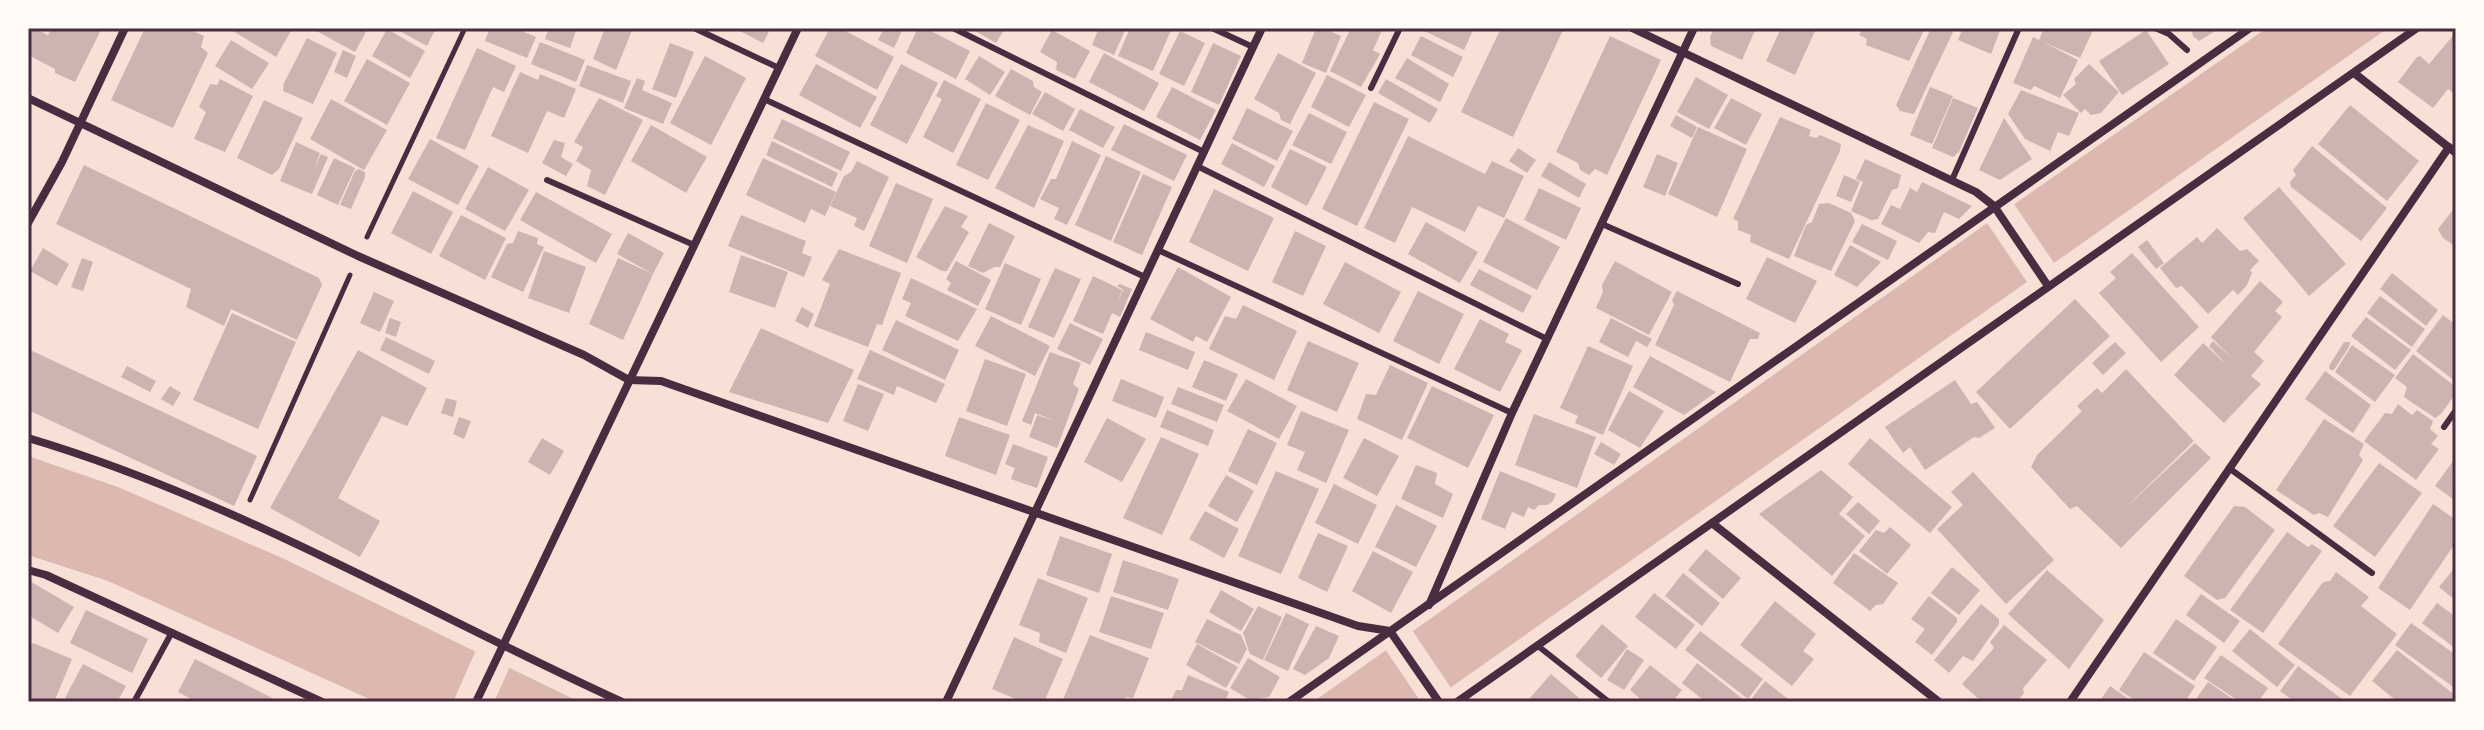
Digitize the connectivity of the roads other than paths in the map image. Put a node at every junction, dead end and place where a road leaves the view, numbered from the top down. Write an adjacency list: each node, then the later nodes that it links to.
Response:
1 (125, 28): 22 (street)
2 (694, 28): 17 (lane)
3 (798, 28): 17 (street)
4 (953, 28): 24 (lane)
5 (1212, 28): 14 (lane)
6 (1262, 28): 14 (street)
7 (1400, 28): 19 (lane)
8 (1632, 28): 16 (street)
9 (1694, 28): 16 (street)
10 (2019, 28): 27 (lane)
11 (2155, 28): 15 (lane)
12 (2250, 28): 28 (street)
13 (2417, 28): 18 (street)
14 (1253, 47): 24 (street)
15 (2187, 50)
16 (1683, 52): 27 (street); 30 (street)
17 (779, 68): 21 (street)
18 (2354, 73): 23 (street); 35 (street)
19 (1371, 88)
20 (28, 98): 22 (street)
21 (764, 99): 31 (street); 33 (lane)
22 (80, 124): 29 (street); 37 (street)
23 (2453, 150): 42 (street)
24 (1204, 152): 25 (street)
25 (1197, 166): 32 (street); 36 (lane)
26 (547, 180): 31 (lane)
27 (1952, 180): 28 (street)
28 (1996, 209): 35 (street); 47 (street)
29 (28, 223)
30 (1602, 224): 34 (lane); 36 (street)
31 (694, 245): 37 (street)
32 (1158, 250): 33 (street); 39 (lane)
33 (1145, 277): 43 (street)
34 (1738, 284)
35 (2048, 286): 44 (street)
36 (1547, 339): 39 (street)
37 (629, 380): 43 (street); 50 (street)
38 (2456, 410): 40 (lane)
39 (1512, 413): 47 (street)
40 (2444, 427)
41 (28, 438): 50 (street)
42 (2229, 468): 46 (lane); 62 (street)
43 (1035, 513): 49 (street); 57 (street)
44 (1712, 523): 51 (street); 61 (street)
45 (28, 570): 48 (street)
46 (2372, 573)
47 (1428, 607): 49 (street)
48 (172, 632): 53 (lane); 54 (street)
49 (1393, 634): 52 (street); 58 (street)
50 (502, 646): 55 (street); 56 (street)
51 (1538, 646): 59 (street); 60 (lane)
52 (1438, 701)
53 (134, 702)
54 (322, 702)
55 (476, 702)
56 (622, 702)
57 (946, 702)
58 (1289, 702)
59 (1457, 702)
60 (1609, 702)
61 (1939, 702)
62 (2070, 702)

